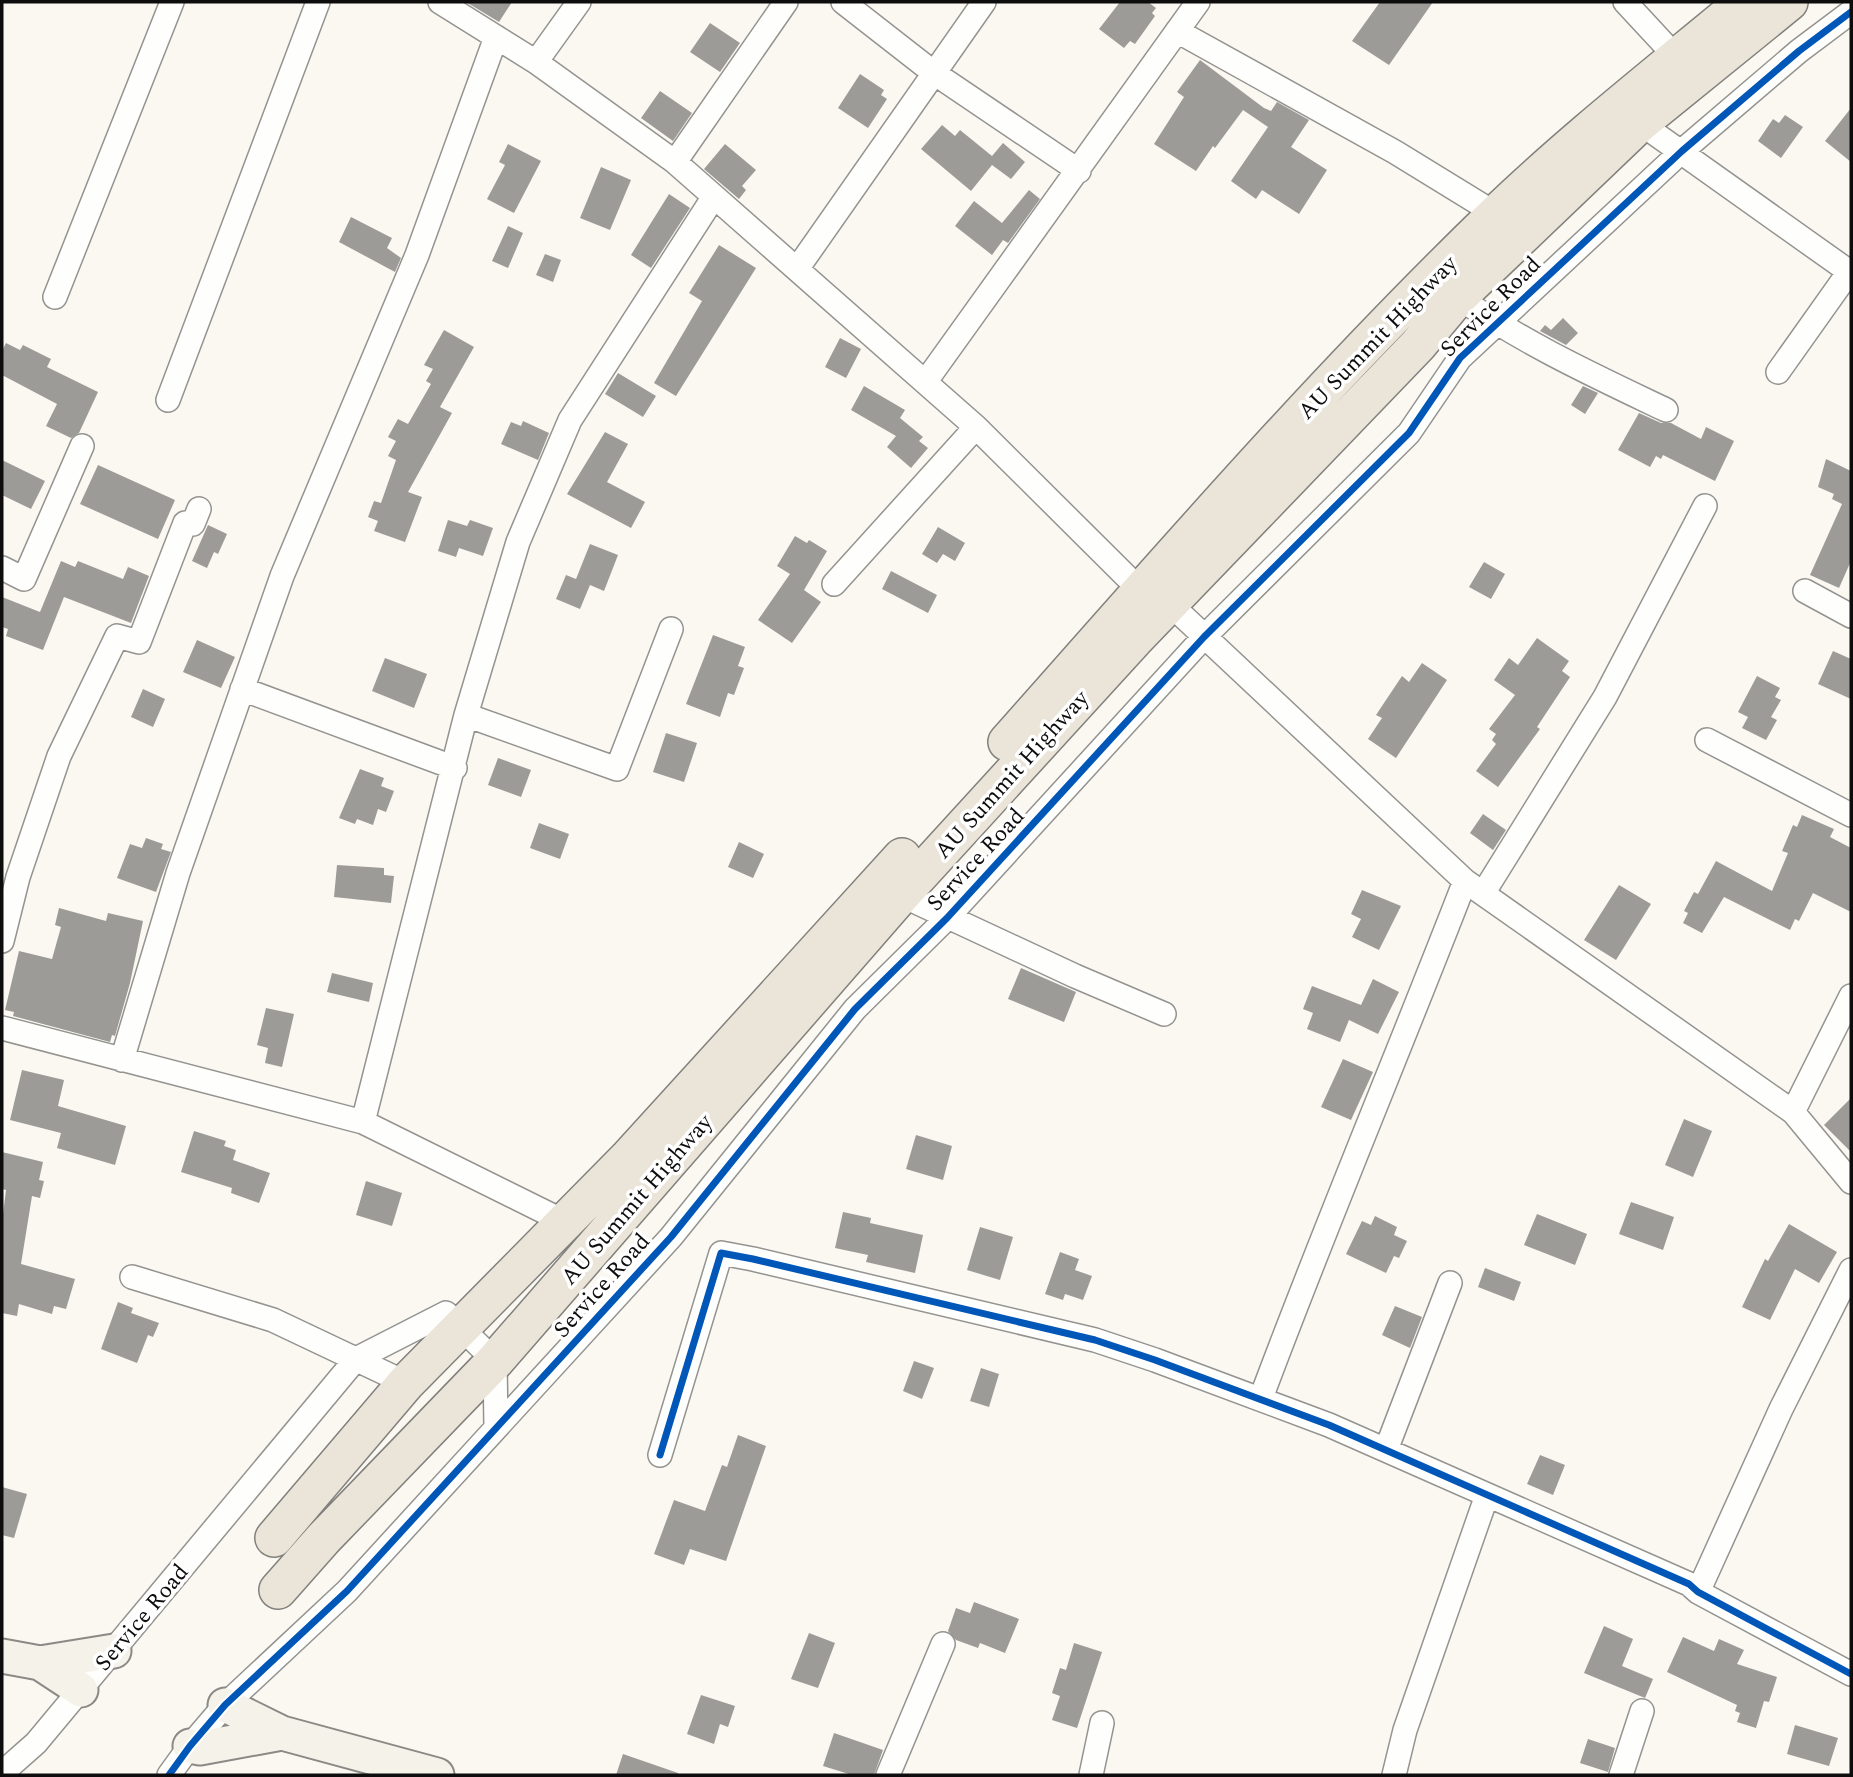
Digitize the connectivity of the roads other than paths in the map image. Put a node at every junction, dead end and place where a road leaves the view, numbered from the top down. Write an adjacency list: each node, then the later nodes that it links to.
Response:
1 (172, 2): 26 (street)
2 (318, 2): 31 (street)
3 (440, 2): 14 (street)
4 (579, 2): 16 (street)
5 (786, 2): 20 (street)
6 (843, 2): 17 (street)
7 (984, 2): 17 (street)
8 (1198, 2): 13 (street)
9 (1625, 2): 15 (street)
10 (1744, 2): 15 (main road, AU Summit Highway)
11 (1789, 2): 18 (main road, AU Summit Highway)
12 (1851, 12): 19 (street, Service Road)
13 (1177, 31): 21 (street); 23 (street)
14 (496, 37): 16 (street); 44 (street)
15 (1677, 58): 23 (main road, AU Summit Highway)
16 (536, 62): 20 (street)
17 (934, 73): 21 (street); 24 (street)
18 (1640, 123): 19 (street); 27 (main road, AU Summit Highway)
19 (1682, 151): 25 (street); 28 (street, Service Road)
20 (675, 162): 22 (street)
21 (1079, 171): 30 (street)
22 (713, 198): 24 (street); 45 (street)
23 (1496, 214): 40 (main road, AU Summit Highway)
24 (797, 269): 30 (street)
25 (1850, 272): 29 (street)
26 (55, 297)
27 (1458, 297): 28 (street); 40 (main road, AU Summit Highway)
28 (1495, 323): 32 (street); 43 (street, Service Road)
29 (1778, 372)
30 (926, 381): 33 (street)
31 (168, 400)
32 (1666, 410)
33 (976, 428): 38 (street); 40 (street)
34 (82, 446): 37 (street)
35 (1705, 506): 49 (street)
36 (199, 509): 52 (street)
37 (2, 568)
38 (834, 584)
39 (1805, 591): 41 (street)
40 (1155, 597): 43 (street); 50 (main road, AU Summit Highway); 60 (main road, AU Summit Highway)
41 (1851, 616)
42 (671, 629): 45 (street)
43 (1204, 637): 49 (street); 51 (street, Service Road)
44 (242, 688): 47 (street); 56 (street)
45 (466, 715): 47 (street)
46 (1707, 740): 48 (street)
47 (455, 768): 58 (street)
48 (1851, 815)
49 (1475, 886): 57 (street); 68 (street)
50 (901, 895): 51 (street); 66 (main road, AU Summit Highway)
51 (947, 918): 54 (street); 69 (street, Service Road)
52 (2, 941)
53 (1851, 998): 57 (street)
54 (1164, 1014)
55 (2, 1028): 56 (street)
56 (122, 1060): 58 (street)
57 (1793, 1112): 59 (street)
58 (363, 1122): 60 (street)
59 (1851, 1182)
60 (563, 1221): 64 (main road, AU Summit Highway)
61 (1851, 1270): 75 (street)
62 (132, 1278): 65 (street)
63 (1450, 1283): 70 (street)
64 (459, 1328): 65 (street); 66 (street); 67 (main road, AU Summit Highway)
65 (356, 1359): 67 (street); 77 (street, Service Road)
66 (495, 1361): 69 (street); 74 (main road, AU Summit Highway)
67 (406, 1383): 73 (main road, AU Summit Highway)
68 (1261, 1398): 70 (street); 71 (street)
69 (496, 1428): 82 (street, Service Road)
70 (1387, 1450): 72 (street)
71 (660, 1455)
72 (1487, 1495): 75 (street); 93 (street)
73 (285, 1525)
74 (278, 1590)
75 (1698, 1592): 80 (street)
76 (943, 1644): 91 (street)
77 (114, 1651): 79 (street); 81 (street, Service Road)
78 (2, 1656): 79 (street)
79 (40, 1663): 81 (street)
80 (1851, 1674)
81 (81, 1690): 88 (street, Service Road)
82 (225, 1705): 85 (street); 86 (street, Service Road)
83 (1642, 1711): 94 (street)
84 (1102, 1723): 92 (street)
85 (282, 1733): 86 (street); 87 (street)
86 (190, 1746): 89 (street, Service Road)
87 (370, 1766): 90 (street)
88 (2, 1773)
89 (169, 1775)
90 (437, 1775)
91 (888, 1775)
92 (1091, 1775)
93 (1394, 1775)
94 (1621, 1775)

